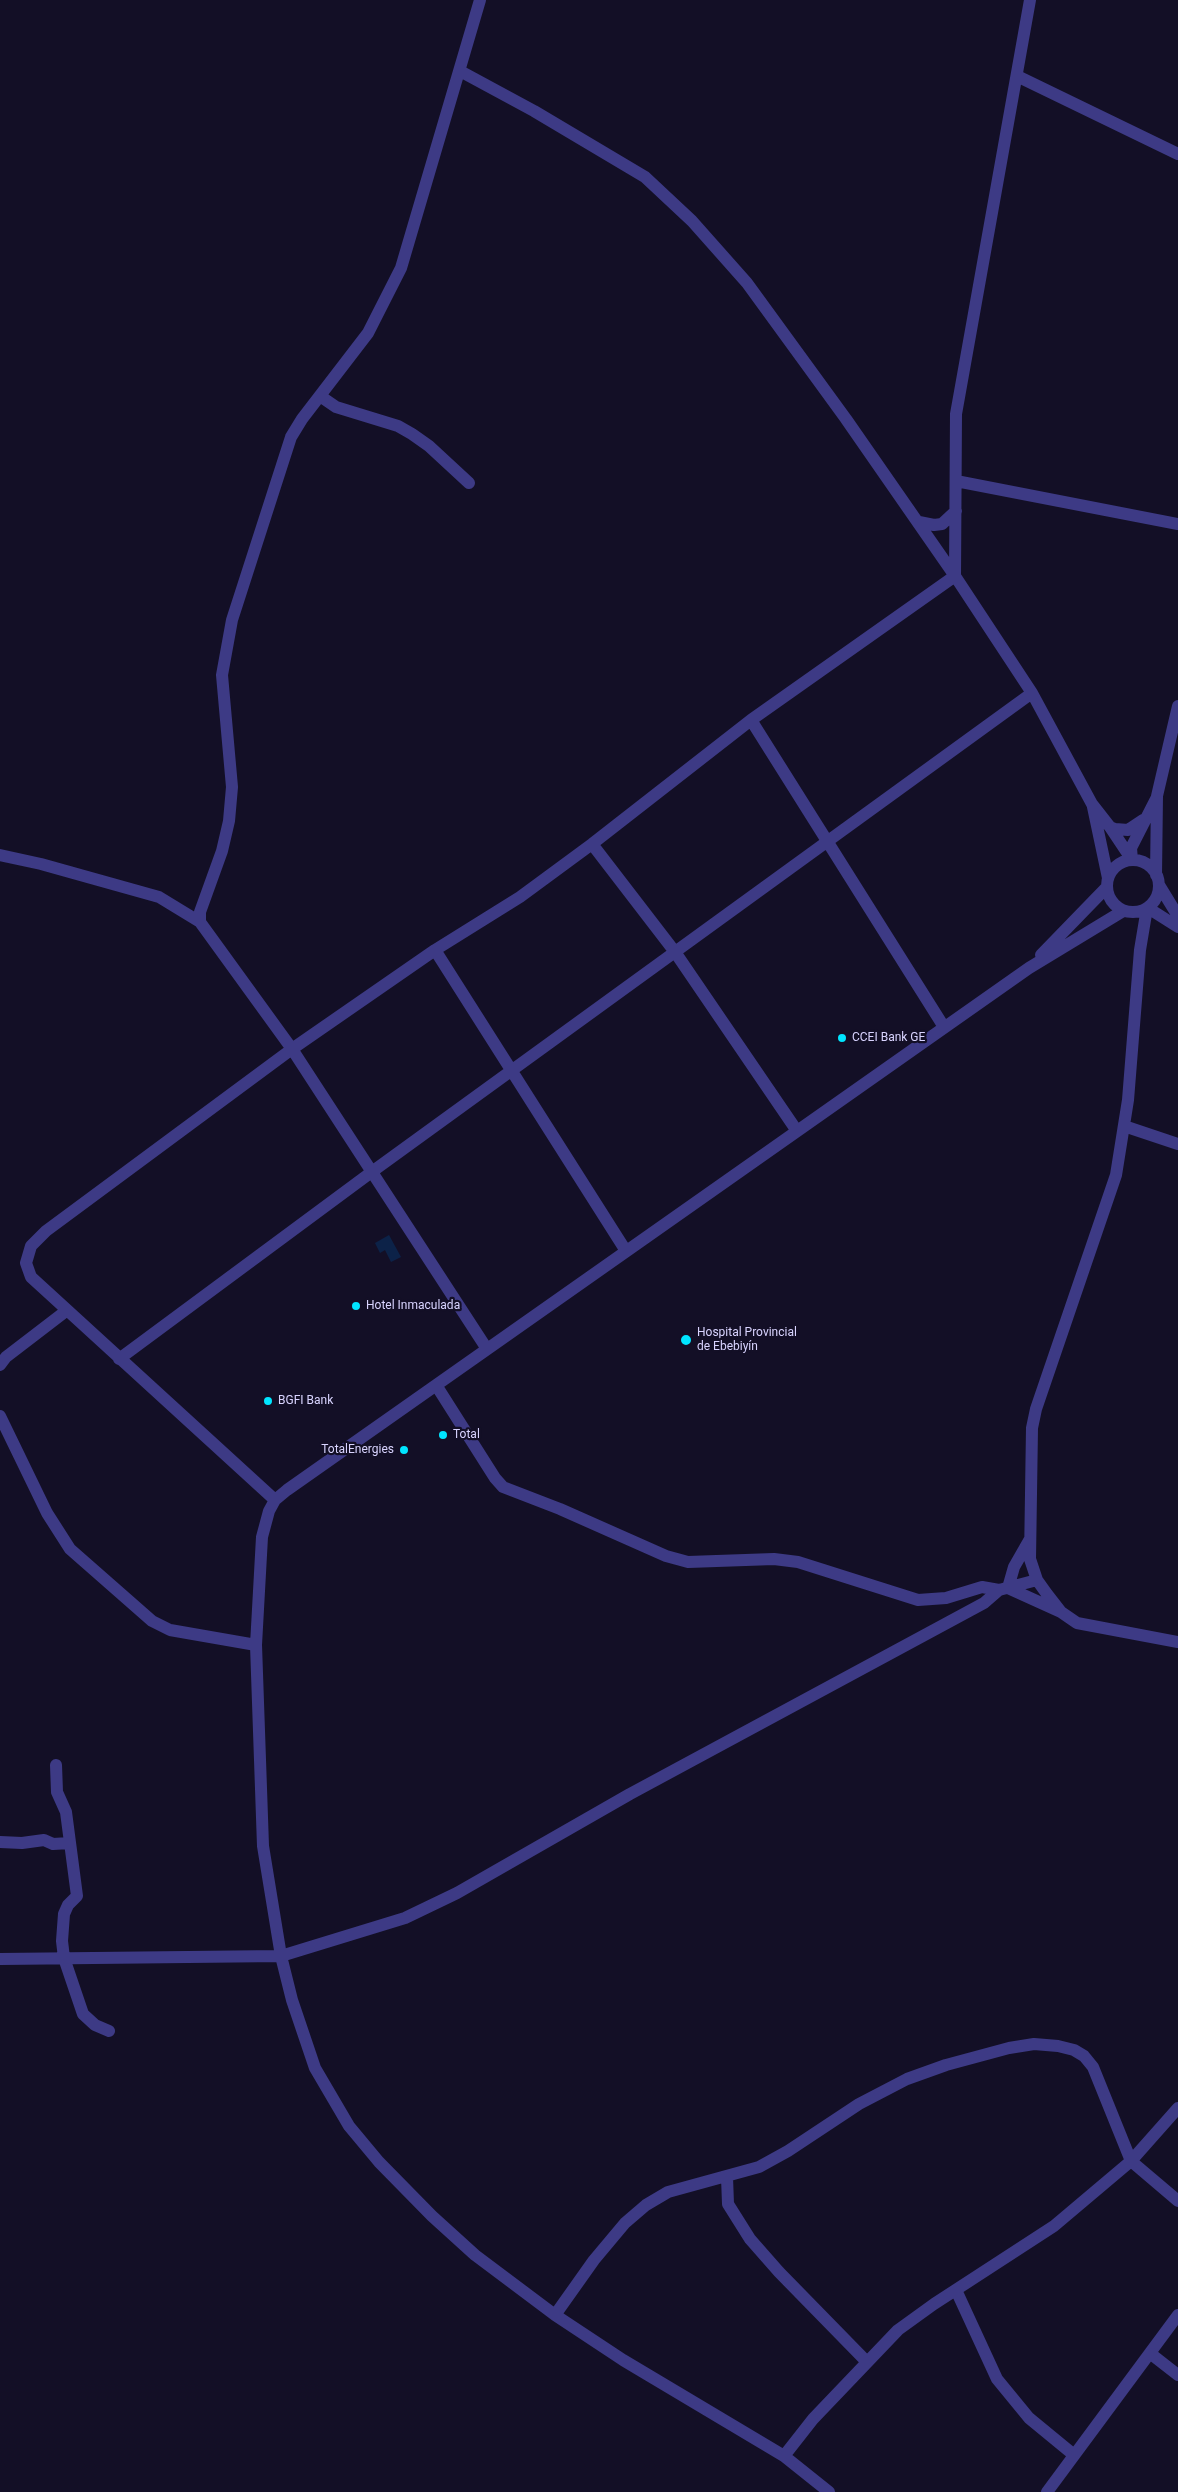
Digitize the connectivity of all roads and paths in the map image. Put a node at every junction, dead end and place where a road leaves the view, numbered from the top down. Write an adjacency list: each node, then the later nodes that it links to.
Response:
1 (480, 0): 3 (street)
2 (1030, 0): 4 (street)
3 (460, 71): 6 (street); 10 (street)
4 (1017, 76): 5 (street); 7 (street)
5 (1178, 154)
6 (320, 396): 8 (street); 29 (street)
7 (956, 481): 9 (street); 11 (street)
8 (469, 483)
9 (956, 511): 10 (street); 12 (street)
10 (919, 522): 12 (street)
11 (1178, 524)
12 (955, 576): 13 (street); 15 (street)
13 (1032, 693): 17 (street); 20 (street)
14 (1178, 706): 16 (street)
15 (751, 720): 20 (street); 21 (street)
16 (1157, 796): 18 (street); 24 (street)
17 (1092, 804): 19 (street); 25 (street)
18 (1147, 816): 19 (street); 23 (street)
19 (1110, 827): 23 (street)
20 (829, 842): 33 (street); 35 (street)
21 (592, 844): 31 (street); 33 (street)
22 (0, 855): 29 (street)
23 (1132, 860): 24 (street); 25 (street)
24 (1158, 880): 26 (street); 28 (street)
25 (1107, 883): 27 (street); 34 (street)
26 (1147, 908): 27 (street); 30 (street); 32 (street)
27 (1128, 912): 32 (street); 34 (street)
28 (1178, 916)
29 (200, 922): 36 (street)
30 (1178, 927)
31 (435, 950): 36 (street); 37 (street)
32 (1140, 950): 38 (street)
33 (675, 952): 37 (street); 39 (street)
34 (1029, 968): 35 (street)
35 (944, 1027): 39 (street)
36 (292, 1049): 41 (street); 43 (street)
37 (513, 1070): 41 (street); 42 (street)
38 (1124, 1126): 40 (street); 50 (street)
39 (797, 1131): 42 (street)
40 (1178, 1144)
41 (373, 1170): 44 (street); 45 (street)
42 (626, 1251): 44 (street)
43 (66, 1311): 45 (street); 46 (street)
44 (487, 1349): 47 (street)
45 (119, 1359): 49 (street)
46 (0, 1365)
47 (436, 1385): 49 (street); 52 (street)
48 (0, 1416): 55 (street)
49 (276, 1500): 55 (street)
50 (1031, 1536): 51 (street); 52 (street)
51 (1037, 1580): 52 (street); 53 (street)
52 (1003, 1589): 53 (street); 59 (street)
53 (1061, 1612): 54 (street)
54 (1178, 1642)
55 (256, 1645): 59 (street)
56 (56, 1765): 58 (street)
57 (0, 1842): 58 (street)
58 (70, 1843): 60 (street)
59 (281, 1956): 60 (street); 69 (street)
60 (64, 1958): 61 (street); 62 (street)
61 (0, 1959)
62 (109, 2031)
63 (1178, 2108): 64 (street)
64 (1131, 2161): 65 (street); 66 (street); 67 (street)
65 (727, 2177): 69 (street); 71 (street)
66 (1178, 2201)
67 (956, 2290): 71 (street); 73 (street)
68 (1178, 2315): 70 (street)
69 (554, 2316): 74 (street)
70 (1150, 2354): 72 (street); 73 (street)
71 (866, 2362): 74 (street)
72 (1178, 2375)
73 (1074, 2455): 75 (street)
74 (784, 2456): 76 (street)
75 (1050, 2491)
76 (829, 2492)

